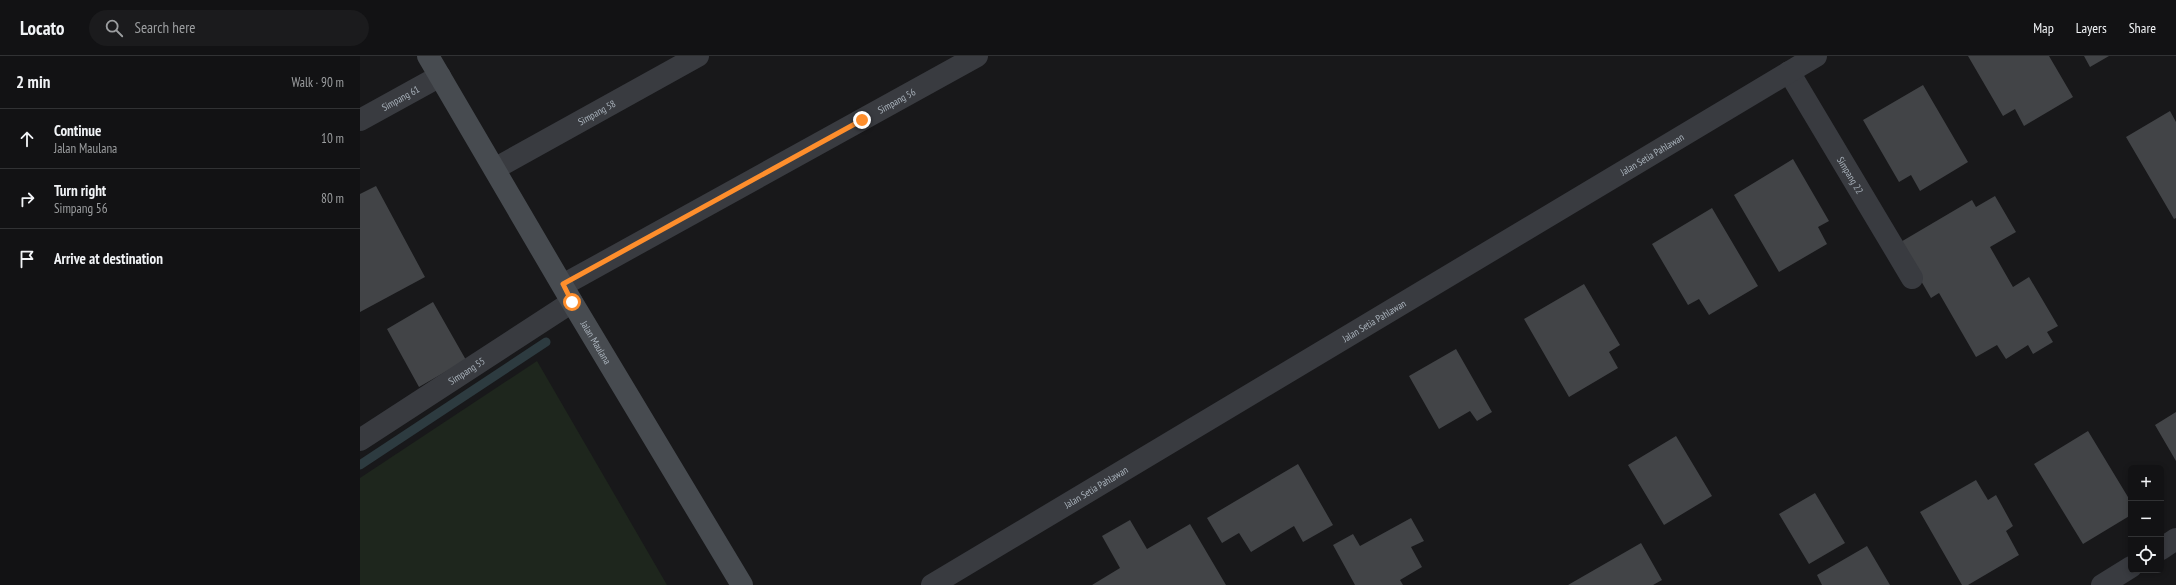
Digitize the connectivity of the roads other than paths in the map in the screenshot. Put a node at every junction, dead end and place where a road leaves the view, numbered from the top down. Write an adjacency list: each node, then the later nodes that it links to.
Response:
1 (428, 56): 6 (main road, Jalan Maulana)
2 (698, 56): 8 (street, Simpang 58)
3 (977, 56): 10 (street, Simpang 56)
4 (1816, 56): 5 (street, Jalan Setia Pahlawan)
5 (1789, 72): 9 (street, Simpang 22); 16 (street, Jalan Setia Pahlawan)
6 (440, 76): 7 (street, Simpang 61); 8 (main road, Jalan Maulana)
7 (360, 120)
8 (496, 168): 10 (main road, Jalan Maulana)
9 (1912, 278)
10 (568, 293): 11 (street, Simpang 55); 15 (main road, Jalan Maulana)
11 (360, 440)
12 (2176, 539): 13 (street)
13 (2164, 547)
14 (2128, 569): 17 (street)
15 (742, 585)
16 (932, 585)
17 (2102, 585)

